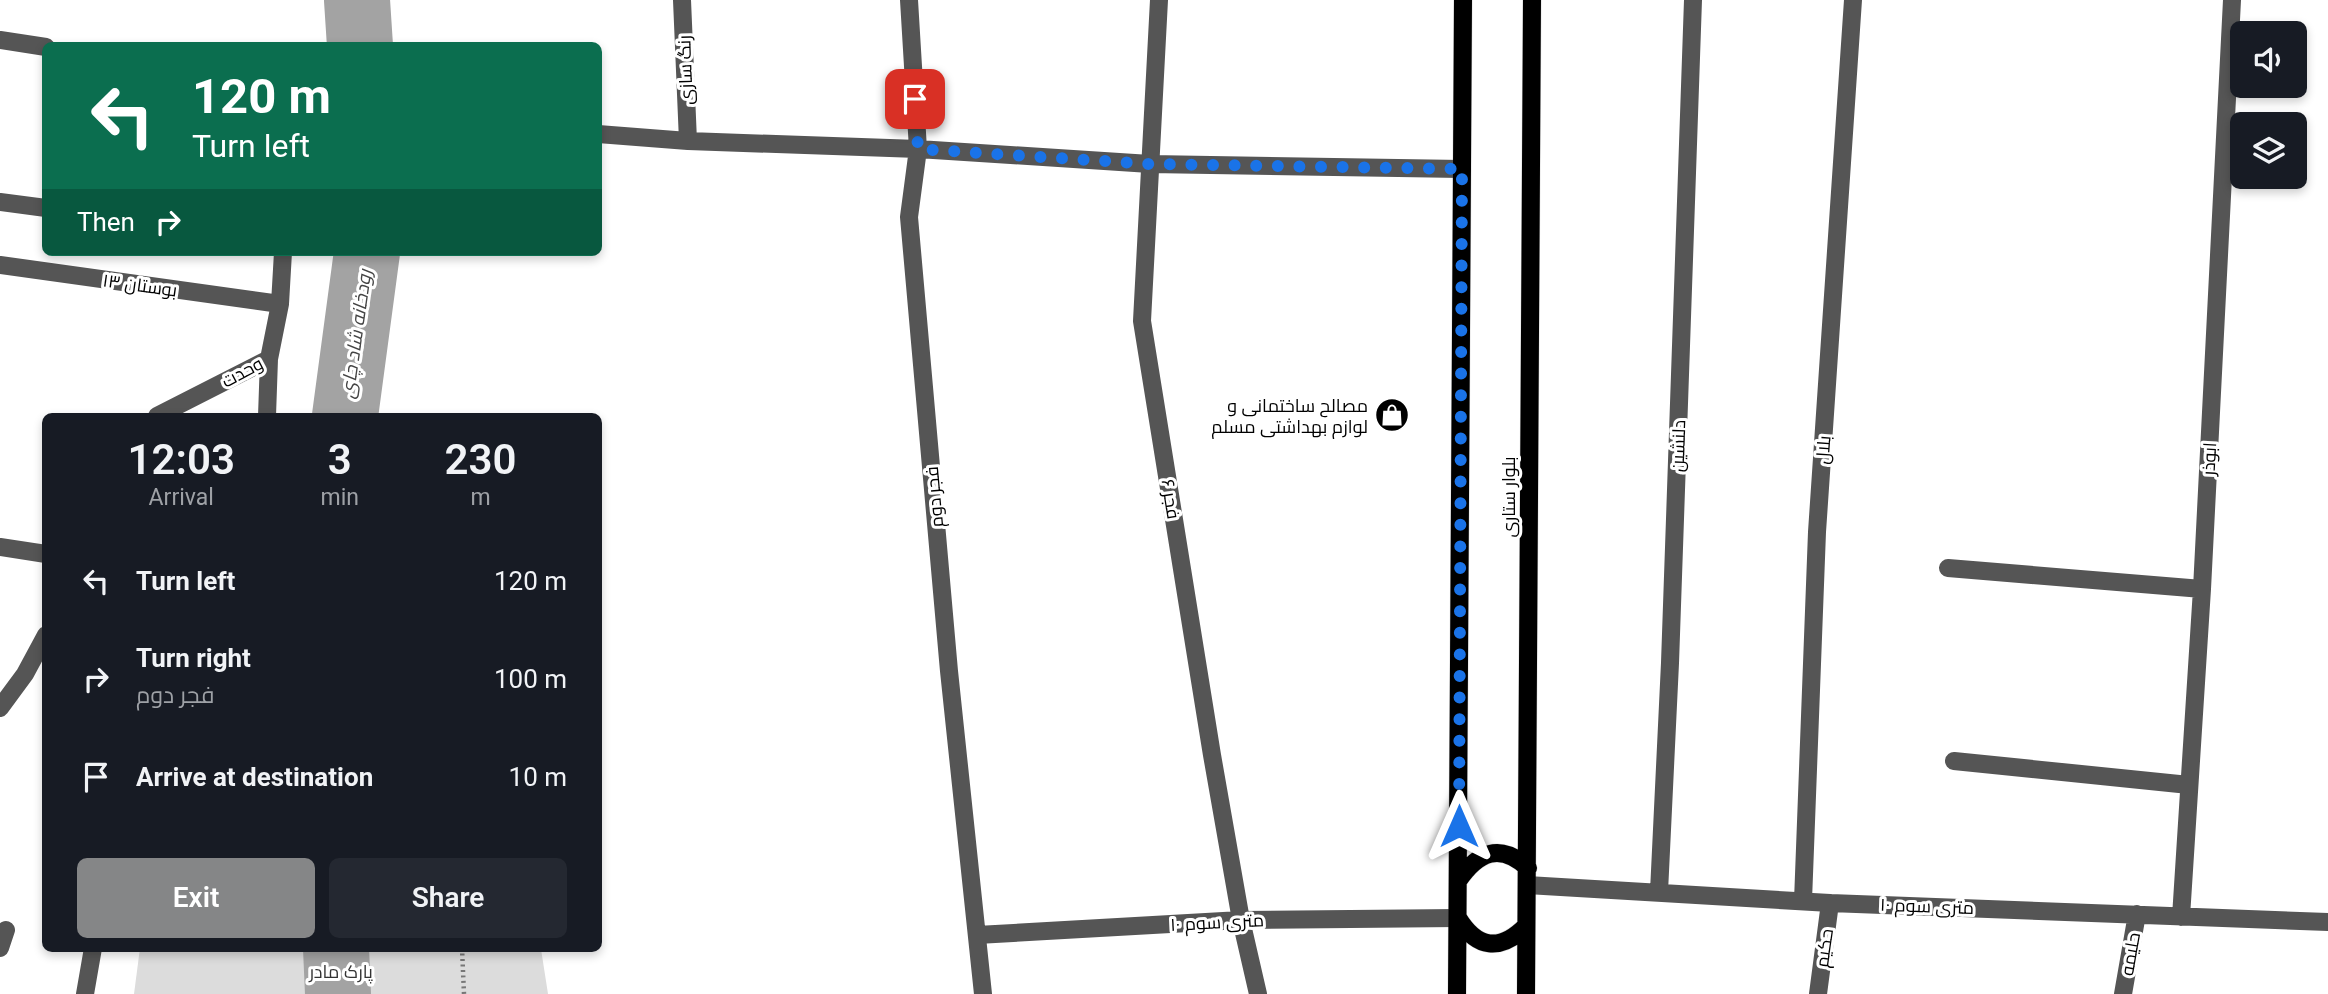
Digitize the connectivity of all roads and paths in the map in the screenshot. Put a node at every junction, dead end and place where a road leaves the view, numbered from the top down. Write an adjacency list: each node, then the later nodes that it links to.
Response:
1 (682, 0): 12 (street, رنگ سازی)
2 (909, 0): 13 (street, فجر دوم)
3 (1159, 0): 14 (street, فجر ۶)
4 (1463, 0): 15 (main road)
5 (1532, 0): 32 (main road, بلوار ستاری)
6 (1693, 0): 34 (street, دلنشین)
7 (1853, 0): 35 (street, بلال)
8 (2232, 0): 27 (street, ابوذر)
9 (0, 40): 10 (street)
10 (42, 46)
11 (602, 134): 12 (street)
12 (688, 141): 13 (street)
13 (918, 149): 14 (street); 44 (street, فجر دوم)
14 (1150, 164): 15 (street); 40 (street, فجر ۶)
15 (1462, 169): 33 (main road)
16 (0, 202): 17 (street)
17 (42, 207)
18 (283, 256): 20 (street, وحدت)
19 (0, 265): 20 (street, بوستان ۱۳)
20 (280, 304): 21 (street, وحدت)
21 (269, 359): 22 (street, وحدت); 23 (street)
22 (163, 413)
23 (267, 413)
24 (0, 547): 25 (street)
25 (42, 553)
26 (1948, 568): 27 (street)
27 (2202, 589): 31 (street, ابوذر)
28 (42, 642): 29 (street)
29 (0, 708)
30 (1954, 761): 31 (street)
31 (2189, 785): 38 (street, ابوذر)
32 (1527, 877): 33 (main road); 34 (street, ۱۰ متری سوم); 42 (main road, بلوار ستاری)
33 (1458, 881): 39 (main road)
34 (1659, 892): 35 (street, ۱۰ متری سوم)
35 (1803, 901): 36 (street, ۱۰ متری سوم)
36 (1830, 903): 37 (street, ۱۰ متری سوم); 54 (street, حکیم)
37 (2137, 914): 38 (street, ۱۰ متری سوم); 55 (street, حلیمه)
38 (2181, 917): 41 (street, ۱۰ متری سوم)
39 (1458, 918): 40 (street, ۱۰ متری سوم); 42 (main road); 52 (main road)
40 (1241, 920): 44 (street, ۱۰ متری سوم); 51 (street, فجر ۶)
41 (2328, 922)
42 (1526, 926): 53 (main road, بلوار ستاری)
43 (6, 930): 45 (street)
44 (977, 935): 50 (street, فجر دوم)
45 (0, 948)
46 (92, 952): 48 (street)
47 (462, 952): 49 (path)
48 (85, 994)
49 (464, 994)
50 (983, 994)
51 (1258, 994)
52 (1457, 994)
53 (1526, 994)
54 (1818, 994)
55 (2123, 994)

